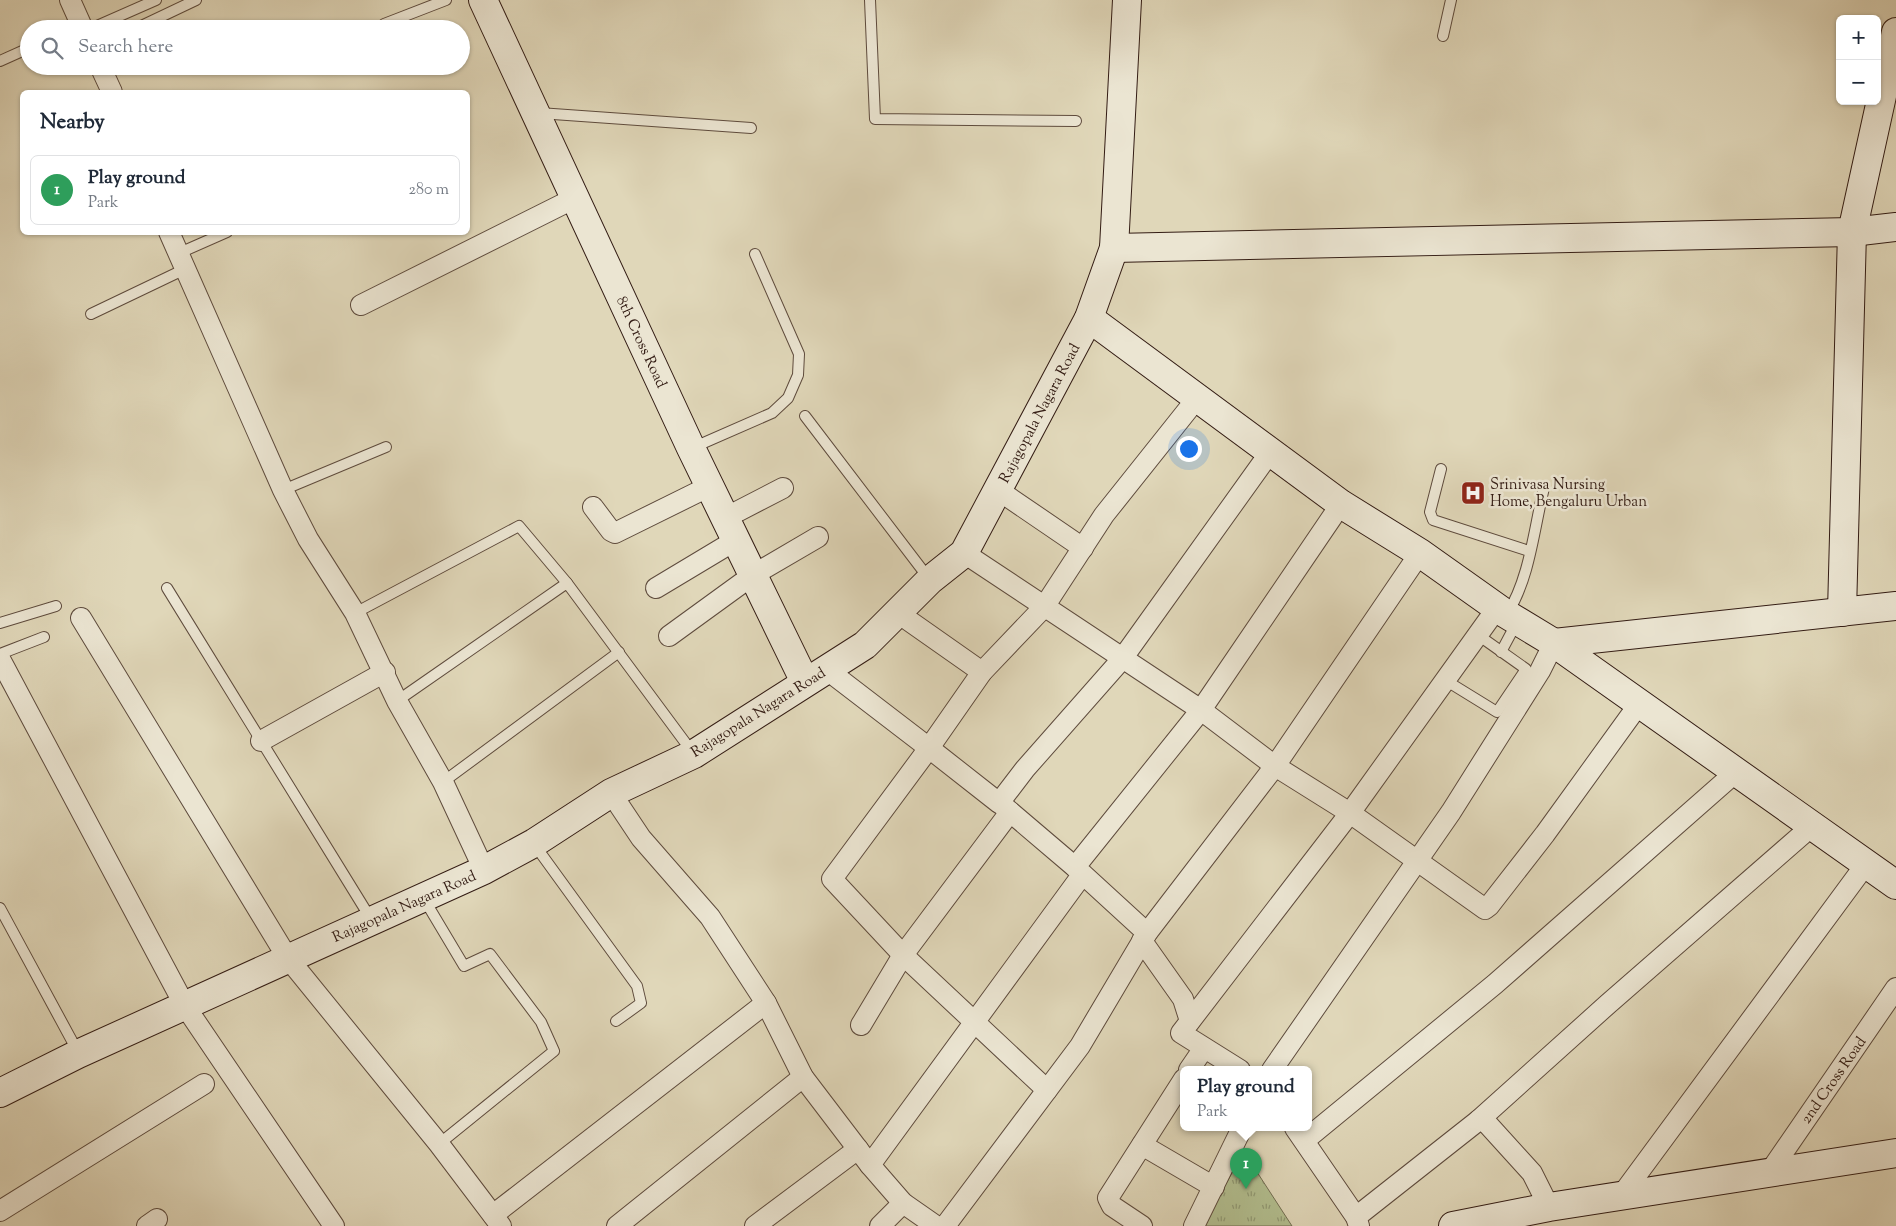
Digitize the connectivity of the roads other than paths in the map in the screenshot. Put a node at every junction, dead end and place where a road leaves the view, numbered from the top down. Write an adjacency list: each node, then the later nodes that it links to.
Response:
1 (70, 0): 9 (street)
2 (156, 0): 10 (lane)
3 (196, 0): 11 (lane)
4 (446, 0): 12 (lane)
5 (483, 0): 19 (street, 8th Cross Road)
6 (870, 0): 20 (lane)
7 (1127, 0): 27 (street, Rajagopala Nagara Road)
8 (1451, 0): 14 (lane)
9 (79, 20)
10 (103, 20)
11 (154, 20)
12 (394, 20)
13 (1896, 32): 24 (street)
14 (1444, 36)
15 (20, 52): 16 (lane)
16 (0, 60)
17 (104, 75): 18 (street)
18 (111, 90)
19 (535, 112): 21 (lane); 22 (street, 8th Cross Road)
20 (1076, 121)
21 (751, 128)
22 (575, 198): 30 (street); 36 (street, 8th Cross Road)
23 (1896, 227): 24 (street)
24 (1852, 232): 27 (street); 60 (street)
25 (170, 235): 29 (street)
26 (222, 235): 29 (lane)
27 (1114, 248): 32 (street, Rajagopala Nagara Road)
28 (754, 254): 36 (lane)
29 (180, 262): 31 (lane); 42 (street)
30 (361, 305)
31 (91, 314)
32 (1089, 318): 33 (street); 43 (street, Rajagopala Nagara Road)
33 (1198, 397): 37 (street); 48 (street)
34 (805, 416): 53 (lane)
35 (386, 447): 42 (lane)
36 (691, 448): 39 (street, 8th Cross Road)
37 (1271, 451): 44 (street); 74 (street)
38 (1440, 469): 49 (lane)
39 (710, 486): 45 (street); 46 (street, 8th Cross Road)
40 (783, 488): 46 (street)
41 (1544, 488): 49 (lane)
42 (283, 490): 61 (street)
43 (998, 490): 48 (street); 50 (street, Rajagopala Nagara Road)
44 (1341, 504): 51 (street); 81 (street)
45 (594, 507)
46 (730, 529): 52 (street, 8th Cross Road); 56 (street)
47 (818, 537): 52 (street)
48 (1083, 548): 59 (street)
49 (1529, 551): 63 (lane)
50 (964, 553): 53 (street, Rajagopala Nagara Road); 59 (street)
51 (1420, 553): 63 (street); 85 (street)
52 (753, 575): 67 (street); 77 (street, 8th Cross Road)
53 (930, 580): 62 (street, Rajagopala Nagara Road)
54 (567, 583): 61 (lane); 70 (lane); 79 (lane)
55 (167, 588): 82 (lane)
56 (656, 588)
57 (56, 606): 65 (lane)
58 (1896, 606): 60 (street)
59 (1044, 607): 74 (street); 76 (street)
60 (1842, 612): 69 (street)
61 (355, 613): 75 (street)
62 (898, 613): 76 (street); 77 (street, Rajagopala Nagara Road)
63 (1507, 615): 66 (street); 69 (street); 71 (lane)
64 (81, 618): 103 (street)
65 (0, 623)
66 (1478, 635): 71 (lane); 78 (street)
67 (669, 636)
68 (44, 637): 72 (lane)
69 (1554, 644): 80 (street); 93 (street)
70 (619, 652): 84 (lane); 87 (lane)
71 (1501, 652): 78 (lane)
72 (0, 654)
73 (0, 659): 106 (street)
74 (1122, 659): 81 (street); 89 (street)
75 (385, 672): 79 (street); 82 (street)
76 (982, 672): 83 (street)
77 (816, 675): 83 (street); 84 (street, Rajagopala Nagara Road)
78 (1446, 680): 90 (street)
79 (397, 701): 87 (street)
80 (1639, 704): 86 (street); 93 (street)
81 (1202, 710): 85 (street); 96 (street)
82 (261, 741): 100 (lane)
83 (929, 748): 89 (street); 102 (street)
84 (694, 754): 88 (street, Rajagopala Nagara Road)
85 (1275, 766): 90 (street); 101 (street)
86 (1736, 772): 91 (street); 122 (street)
87 (443, 782): 95 (street)
88 (611, 793): 92 (street, Rajagopala Nagara Road); 105 (street)
89 (1005, 807): 96 (street); 102 (street)
90 (1350, 813): 93 (street); 108 (street)
91 (1812, 826): 94 (street); 121 (street)
92 (534, 843): 95 (street, Rajagopala Nagara Road); 107 (lane)
93 (1417, 862): 115 (street)
94 (1866, 864): 97 (street); 131 (street)
95 (484, 870): 98 (street, Rajagopala Nagara Road)
96 (1078, 871): 101 (street); 109 (street)
97 (1896, 885)
98 (424, 898): 100 (street, Rajagopala Nagara Road); 125 (lane)
99 (0, 908): 112 (lane)
100 (372, 921): 103 (street, Rajagopala Nagara Road)
101 (1145, 937): 108 (street); 119 (street)
102 (903, 955): 109 (street); 110 (street)
103 (287, 957): 106 (street, Rajagopala Nagara Road); 125 (street)
104 (1896, 988): 129 (street, 2nd Cross Road)
105 (766, 1003): 116 (street); 135 (street)
106 (185, 1006): 112 (street, Rajagopala Nagara Road); 137 (street)
107 (616, 1020)
108 (1190, 1020): 111 (street)
109 (974, 1023): 119 (street); 128 (street)
110 (861, 1025)
111 (1204, 1048): 113 (street); 114 (street)
112 (78, 1054): 120 (street, Rajagopala Nagara Road)
113 (1192, 1066)
114 (1233, 1066)
115 (1275, 1066)
116 (803, 1077): 128 (street); 138 (street)
117 (204, 1084): 134 (street)
118 (1180, 1086): 126 (street)
119 (1047, 1090): 142 (street)
120 (0, 1093)
121 (1479, 1120): 133 (street); 136 (street)
122 (1312, 1125)
123 (1241, 1131): 130 (street)
124 (1300, 1134): 136 (street)
125 (439, 1144): 135 (street)
126 (1142, 1145): 130 (street); 143 (street)
127 (1896, 1153): 129 (street)
128 (864, 1157): 132 (street); 139 (street)
129 (1769, 1172): 131 (street)
130 (1214, 1187): 144 (street)
131 (1621, 1196): 133 (street)
132 (903, 1203): 140 (street); 141 (street)
133 (1548, 1207): 145 (street)
134 (0, 1212)
135 (497, 1220)
136 (1358, 1221)
137 (325, 1223)
138 (617, 1226)
139 (756, 1226)
140 (880, 1226)
141 (936, 1226)
142 (945, 1226)
143 (1142, 1226)
144 (1194, 1226)
145 (1453, 1226)

